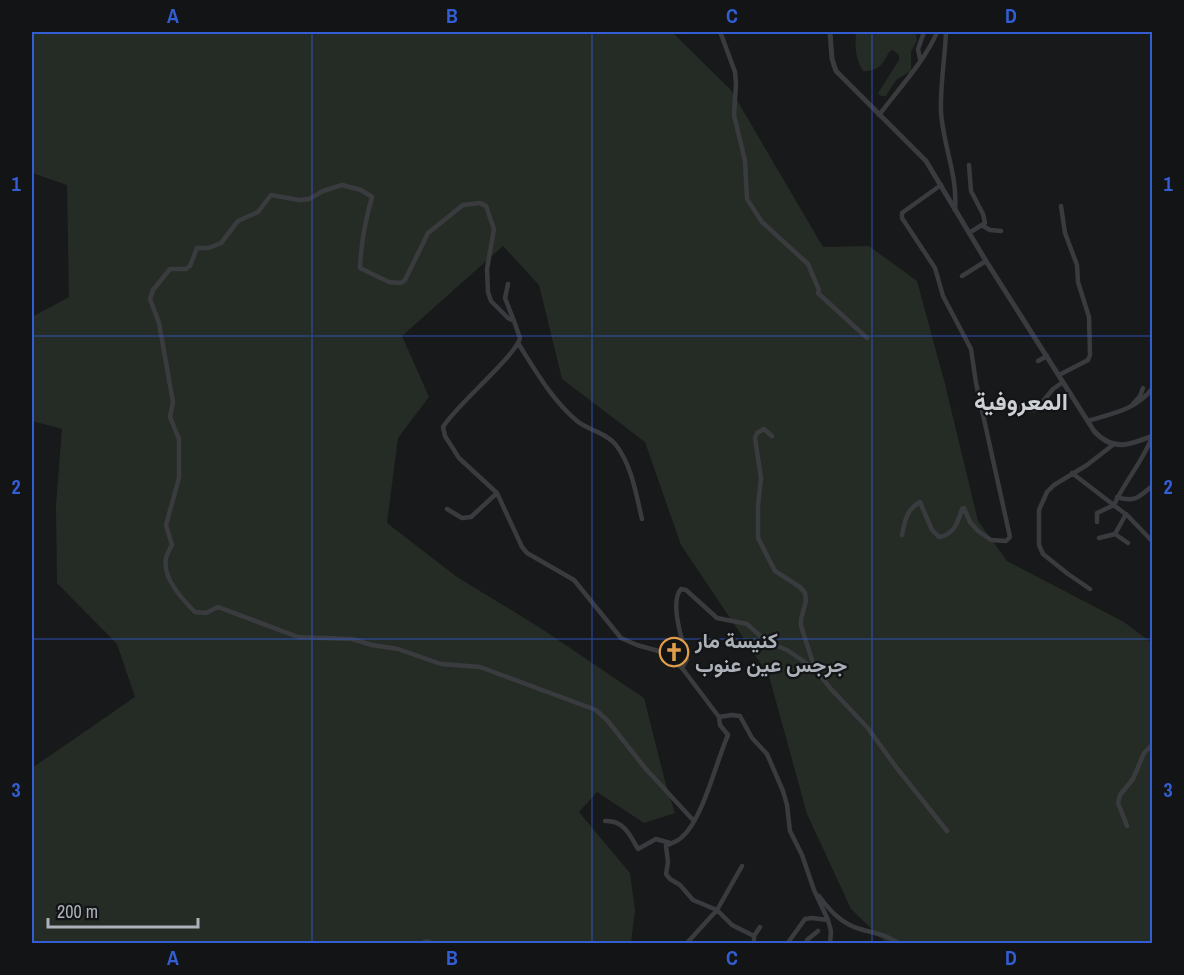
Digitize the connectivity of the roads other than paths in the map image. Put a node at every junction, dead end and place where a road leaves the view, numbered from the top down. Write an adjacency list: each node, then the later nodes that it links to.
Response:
1 (723, 32): 19 (street)
2 (830, 32): 7 (street)
3 (924, 32): 6 (street)
4 (937, 32): 6 (street)
5 (946, 32): 11 (street)
6 (920, 59): 7 (street)
7 (878, 115): 9 (street)
8 (969, 165): 12 (street)
9 (940, 185): 11 (street); 43 (street)
10 (1061, 206): 23 (street)
11 (955, 210): 14 (street)
12 (982, 226): 13 (street); 14 (street)
13 (1001, 231)
14 (969, 233): 15 (street)
15 (986, 261): 16 (street); 21 (street)
16 (962, 276)
17 (508, 284): 18 (street)
18 (514, 321): 20 (street); 54 (street)
19 (867, 338)
20 (518, 343): 35 (street); 40 (street)
21 (1047, 356): 22 (street); 23 (street)
22 (1038, 361)
23 (1059, 375): 24 (street)
24 (1063, 382): 27 (street); 29 (street)
25 (1143, 388): 28 (street)
26 (1152, 389): 28 (street)
27 (1014, 405)
28 (1129, 409): 29 (street)
29 (1088, 421): 32 (street)
30 (772, 436): 49 (street)
31 (1152, 436): 32 (street); 36 (street)
32 (1114, 444): 33 (street)
33 (1072, 473): 37 (street); 47 (street)
34 (1152, 486): 36 (street)
35 (497, 493): 38 (street); 48 (street)
36 (1117, 497): 37 (street)
37 (1114, 505): 39 (street); 41 (street)
38 (447, 508)
39 (1126, 514): 42 (street); 45 (street)
40 (642, 519)
41 (1097, 522)
42 (1115, 534): 44 (street); 46 (street)
43 (902, 535)
44 (1099, 538)
45 (1152, 541)
46 (1128, 543)
47 (1090, 589)
48 (682, 668): 49 (street); 50 (street)
49 (815, 669): 57 (street)
50 (720, 717): 54 (street); 60 (street)
51 (1152, 745): 56 (street)
52 (610, 814): 55 (street)
53 (605, 820): 55 (street)
54 (693, 820): 58 (street)
55 (615, 821): 58 (street)
56 (1127, 826)
57 (947, 831)
58 (672, 843): 61 (street)
59 (742, 866): 61 (street)
60 (814, 890): 62 (street); 73 (street)
61 (717, 910): 65 (street); 68 (street)
62 (828, 920): 70 (street); 72 (street)
63 (760, 927): 65 (street)
64 (818, 931): 71 (street)
65 (754, 936): 69 (street)
66 (419, 944): 67 (street)
67 (434, 944)
68 (687, 944)
69 (754, 944)
70 (787, 944)
71 (806, 944)
72 (830, 944)
73 (900, 944)

